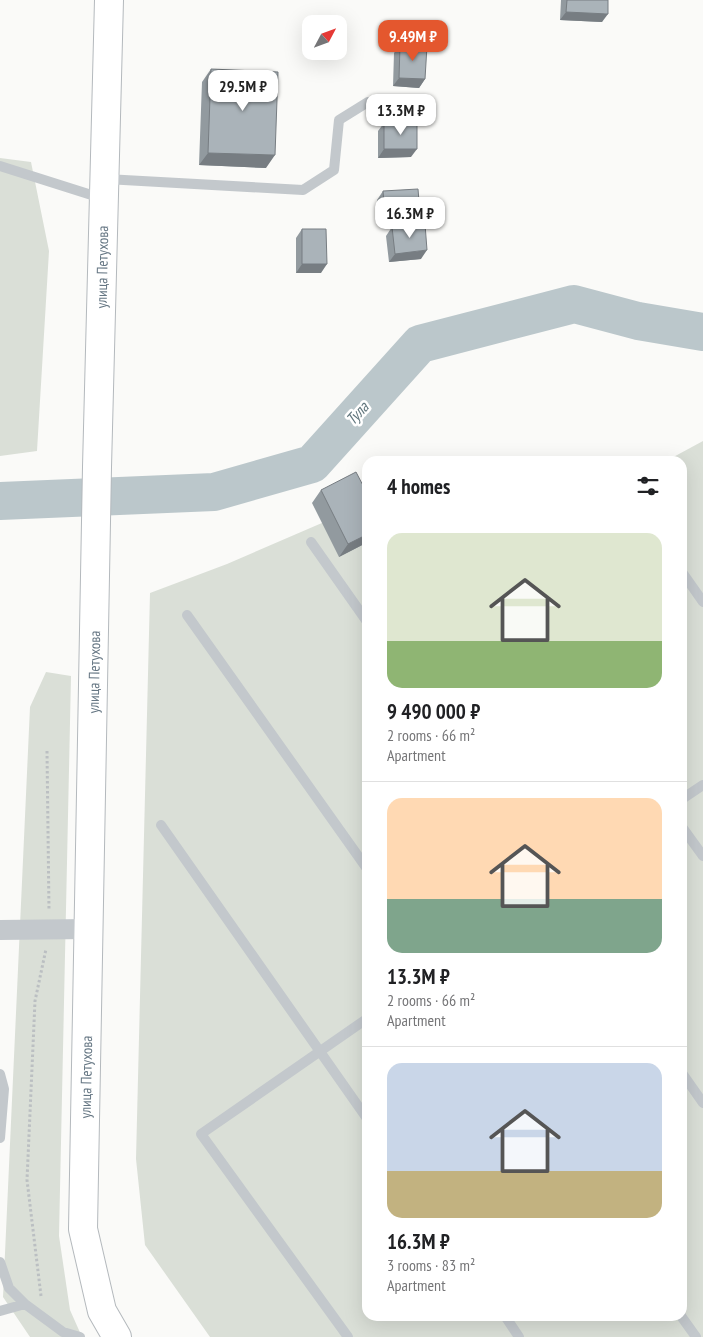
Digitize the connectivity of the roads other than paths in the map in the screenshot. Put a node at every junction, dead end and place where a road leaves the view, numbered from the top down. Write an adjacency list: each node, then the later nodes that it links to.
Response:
1 (109, 0): 4 (highway, улица Петухова)
2 (368, 102): 4 (lane)
3 (0, 166): 4 (lane)
4 (104, 200): 16 (highway, улица Петухова)
5 (311, 542): 9 (lane)
6 (687, 579): 7 (lane)
7 (703, 602)
8 (187, 614): 15 (lane)
9 (362, 614)
10 (703, 785): 11 (lane)
11 (687, 796)
12 (161, 825): 19 (lane)
13 (687, 834): 14 (lane)
14 (703, 856)
15 (362, 862)
16 (89, 929): 17 (street); 30 (highway, улица Петухова)
17 (0, 930)
18 (362, 1022): 19 (lane)
19 (320, 1051): 23 (lane); 32 (lane)
20 (0, 1074): 24 (lane)
21 (687, 1081): 22 (lane)
22 (703, 1103)
23 (362, 1111)
24 (0, 1138)
25 (0, 1262): 26 (lane)
26 (25, 1304): 27 (lane); 31 (lane)
27 (0, 1311)
28 (508, 1321): 33 (lane)
29 (685, 1321): 34 (lane)
30 (112, 1336)
31 (80, 1337)
32 (348, 1337)
33 (519, 1337)
34 (696, 1337)

